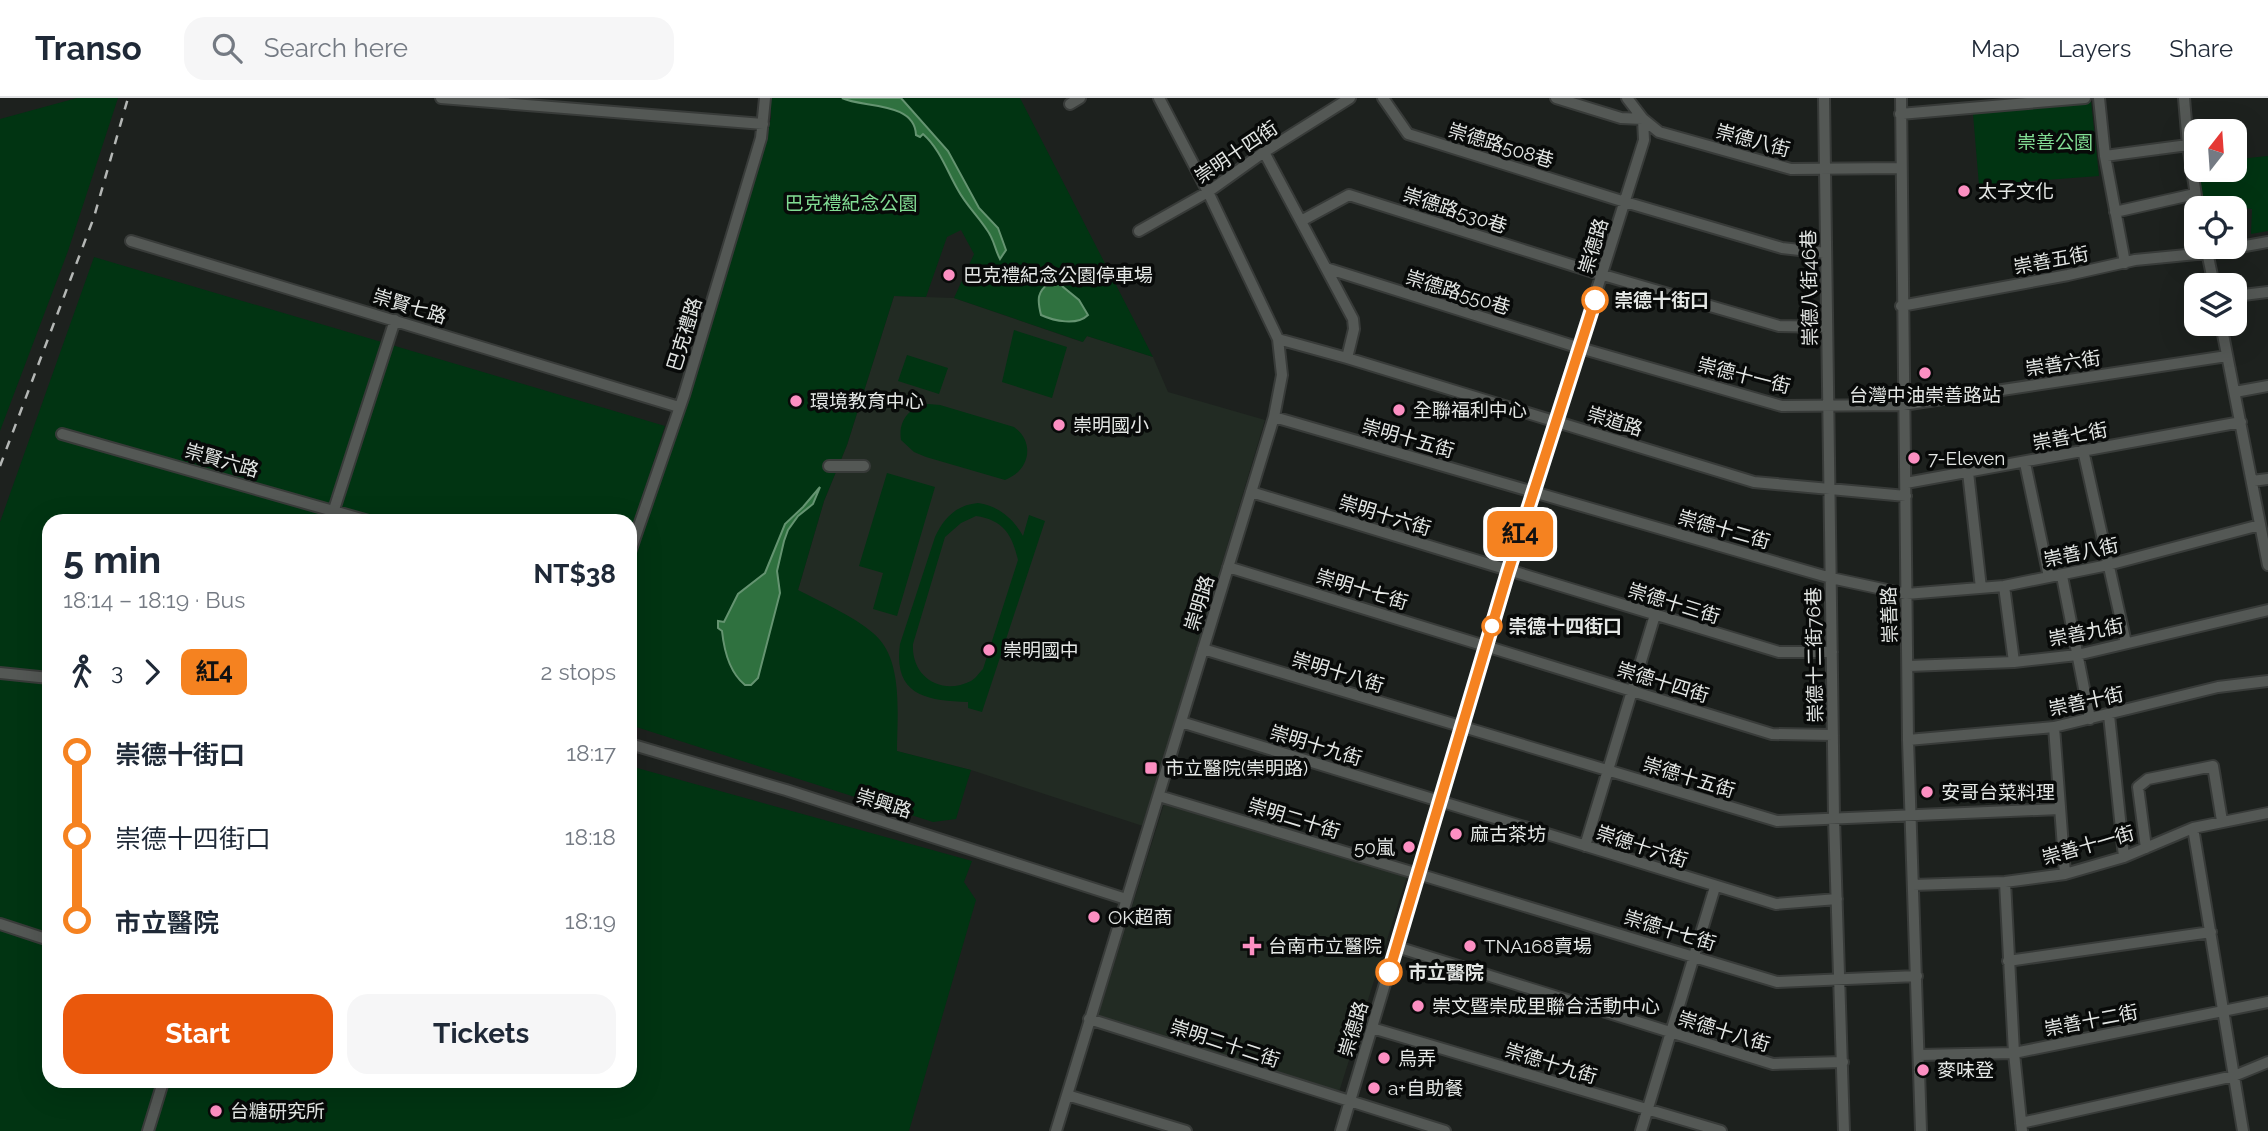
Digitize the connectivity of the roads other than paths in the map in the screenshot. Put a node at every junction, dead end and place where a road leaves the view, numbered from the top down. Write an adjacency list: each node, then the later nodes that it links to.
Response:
1 (441, 98): 14 (street)
2 (581, 98): 14 (street)
3 (765, 98): 18 (street, 巴克禮路)
4 (1159, 98): 25 (street, 崇明路)
5 (1350, 98): 20 (street, 崇明十四街)
6 (1383, 98): 27 (street, 崇德路508巷)
7 (1556, 98): 16 (street)
8 (1628, 98): 16 (street)
9 (1824, 98): 23 (street, 崇德八街46巷)
10 (1901, 98): 15 (street, 崇善路)
11 (2085, 98): 15 (street)
12 (2099, 98): 21 (street)
13 (2184, 98): 17 (street)
14 (580, 111): 18 (street)
15 (1900, 114): 22 (street, 崇善路)
16 (1643, 119): 23 (street, 崇德八街); 27 (street, 崇德路)
17 (2186, 119)
18 (763, 124): 53 (street, 巴克禮路)
19 (2184, 146): 21 (street)
20 (1264, 152): 25 (street, 崇明十四街); 29 (street)
21 (2105, 156): 28 (street)
22 (1901, 168): 23 (street, 崇德八街); 41 (street, 崇善路)
23 (1825, 169): 34 (street, 崇德八街46巷)
24 (2193, 182): 26 (street)
25 (1208, 192): 30 (street, 崇明十四街); 45 (street, 崇明路)
26 (2195, 194): 28 (street)
27 (1625, 202): 34 (street, 崇德路508巷); 38 (street, 崇德路)
28 (2115, 212): 36 (street)
29 (1301, 221): 37 (street); 38 (street, 崇德路530巷)
30 (1139, 231)
31 (131, 241): 42 (street, 崇賢七路)
32 (2268, 242): 33 (street, 崇善五街)
33 (2247, 245)
34 (1826, 253): 43 (street, 崇德八街46巷)
35 (2184, 254): 36 (street, 崇善五街)
36 (2125, 263): 41 (street, 崇善五街)
37 (1326, 268): 46 (street, 崇德路550巷); 48 (street)
38 (1602, 275): 43 (street, 崇德路530巷); 46 (street, 崇德路)
39 (2268, 292): 40 (street)
40 (2247, 295)
41 (1901, 306): 52 (street, 崇善路)
42 (395, 320): 53 (street, 崇賢七路); 70 (street)
43 (1827, 327): 51 (street, 崇德八街46巷)
44 (2223, 336): 47 (street)
45 (1278, 339): 48 (street, 崇道路); 54 (street, 崇明路)
46 (1580, 348): 51 (street, 崇德十一街); 55 (street, 崇德路)
47 (2227, 356): 50 (street); 52 (street, 崇善六街)
48 (1347, 358): 55 (street, 崇道路)
49 (2268, 386): 50 (street)
50 (2235, 392): 56 (street)
51 (1829, 405): 52 (street, 崇德十一街); 66 (street, 崇德八街46巷)
52 (1903, 405): 65 (street, 崇善路)
53 (678, 407): 74 (street, 巴克禮路)
54 (1273, 417): 67 (street, 崇明路); 68 (street, 崇明十五街)
55 (1557, 421): 66 (street, 崇道路); 68 (street, 崇德路)
56 (2241, 422): 58 (street, 崇善七街); 64 (street)
57 (62, 433): 70 (street, 崇賢六路)
58 (2083, 450): 59 (street, 崇善七街); 76 (street)
59 (2025, 463): 62 (street, 崇善七街); 81 (street)
60 (829, 466): 61 (street)
61 (864, 466)
62 (1968, 472): 65 (street, 崇善七街); 84 (street)
63 (2268, 479): 64 (street)
64 (2252, 481): 73 (street)
65 (1906, 483): 69 (street, 崇善路)
66 (1830, 491): 69 (street, 崇道路); 82 (street, 崇德十二街76巷)
67 (1251, 492): 78 (street, 崇明路); 79 (street, 崇明十六街)
68 (1533, 493): 79 (street, 崇德路); 82 (street, 崇德十二街)
69 (1906, 496): 85 (street, 崇善路)
70 (334, 510): 71 (street); 72 (street, 崇賢六路)
71 (333, 514)
72 (347, 514)
73 (2260, 526): 75 (street); 76 (street, 崇善八街)
74 (637, 531)
75 (2266, 544): 77 (street)
76 (2108, 565): 80 (street, 崇善八街); 88 (street)
77 (2268, 565)
78 (1228, 567): 89 (street, 崇明十七街); 90 (street, 崇明路)
79 (1508, 572): 87 (street, 崇德十三街); 89 (street, 崇德路)
80 (2062, 576): 81 (street, 崇善八街); 92 (street)
81 (2049, 577): 83 (street, 崇善八街)
82 (1831, 578): 85 (street, 崇德十二街); 91 (street, 崇德十二街76巷)
83 (2004, 586): 84 (street, 崇善八街); 93 (street)
84 (1981, 588): 85 (street, 崇善八街)
85 (1906, 594): 94 (street, 崇善路)
86 (2268, 610): 88 (street, 崇善九街)
87 (1655, 615): 91 (street, 崇德十三街); 98 (street)
88 (2126, 643): 92 (street, 崇善九街)
89 (1486, 646): 98 (street, 崇德十四街); 102 (street, 崇德路)
90 (1203, 649): 101 (street, 崇明路); 102 (street, 崇明十八街)
91 (1832, 652): 104 (street, 崇德十二街76巷)
92 (2077, 654): 93 (street, 崇善九街); 100 (street)
93 (2014, 662): 94 (street, 崇善九街)
94 (1909, 666): 105 (street, 崇善路)
95 (0, 673): 96 (street)
96 (42, 677)
97 (2268, 681): 99 (street, 崇善十街)
98 (1632, 691): 104 (street, 崇德十四街); 107 (street)
99 (2109, 715): 100 (street, 崇善十街); 118 (street)
100 (2090, 719): 103 (street, 崇善十街)
101 (1181, 722): 108 (street, 崇明路); 109 (street, 崇明十九街)
102 (1462, 727): 107 (street, 崇德十五街); 109 (street, 崇德路)
103 (2054, 727): 105 (street, 崇善十街); 110 (street)
104 (1833, 735): 113 (street, 崇德十二街76巷)
105 (1908, 740): 112 (street, 崇善路)
106 (637, 746): 124 (street, 崇興路)
107 (1607, 771): 113 (street, 崇德十五街); 116 (street)
108 (1159, 796): 119 (street, 崇明二十街); 124 (street, 崇明路)
109 (1440, 801): 116 (street, 崇德十六街); 119 (street, 崇德路)
110 (2059, 809): 112 (street, 崇德十五街); 120 (street)
111 (2268, 813): 114 (street, 崇善十一街)
112 (1911, 814): 113 (street, 崇德十五街); 122 (street, 崇善路)
113 (1834, 818): 125 (street, 崇德十二街76巷)
114 (2222, 821): 115 (street, 崇善十一街); 117 (street)
115 (2193, 828): 117 (street, 崇善十一街); 127 (street)
116 (1585, 846): 123 (street, 崇德十六街)
117 (2146, 848): 118 (street, 崇善十一街)
118 (2123, 857): 120 (street, 崇善十一街)
119 (1419, 873): 129 (street, 崇德路); 130 (street, 崇德十七街)
120 (2065, 874): 121 (street, 崇善十一街)
121 (2005, 882): 122 (street, 崇善十一街); 131 (street)
122 (1913, 885): 132 (street, 崇善路)
123 (1715, 887): 125 (street, 崇德十六街); 130 (street)
124 (1126, 899): 136 (street, 崇明路)
125 (1837, 900): 133 (street, 崇德十二街76巷)
126 (0, 925): 128 (street)
127 (2211, 932): 131 (street); 135 (street)
128 (42, 938)
129 (1397, 947): 137 (street, 崇德路); 138 (street, 崇德十八街)
130 (1694, 956): 133 (street, 崇德十七街); 138 (street)
131 (2008, 961): 139 (street)
132 (1917, 976): 133 (street, 崇德十七街); 140 (street, 崇善路)
133 (1840, 980): 141 (street, 崇德十二街76巷)
134 (2268, 1002): 135 (street, 崇善十二街)
135 (2223, 1012): 139 (street, 崇善十二街); 143 (street)
136 (1089, 1019): 145 (street, 崇明路); 146 (street, 崇明二十二街)
137 (1372, 1028): 146 (street, 崇德路); 147 (street, 崇德十九街)
138 (1671, 1034): 141 (street, 崇德十八街); 147 (street)
139 (2014, 1052): 140 (street, 崇善十二街); 148 (street)
140 (1919, 1055): 157 (street, 崇善路)
141 (1843, 1062): 156 (street, 崇德十二街76巷)
142 (2268, 1062): 143 (street)
143 (2234, 1076): 148 (street); 158 (street)
144 (161, 1088): 149 (street)
145 (1067, 1095): 150 (street, 崇明路); 151 (street)
146 (1350, 1101): 152 (street, 崇德路); 153 (street, 崇明二十二街)
147 (1647, 1110): 154 (street); 155 (street, 崇德十九街)
148 (2022, 1127)
149 (148, 1131)
150 (1056, 1131)
151 (1186, 1131)
152 (1340, 1131)
153 (1445, 1131)
154 (1641, 1131)
155 (1721, 1131)
156 (1844, 1131)
157 (1921, 1131)
158 (2243, 1131)

